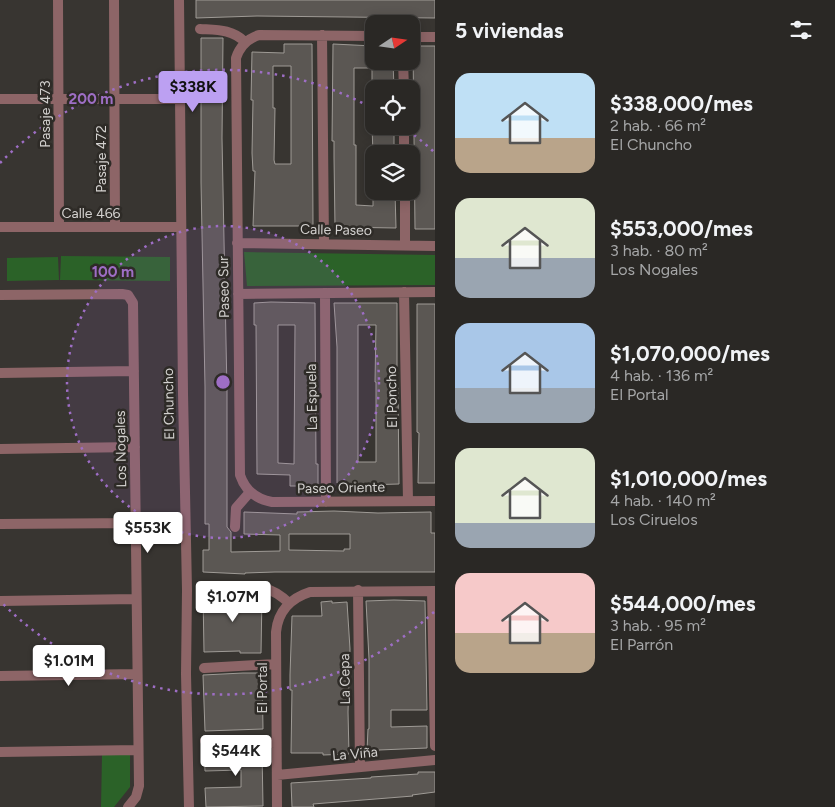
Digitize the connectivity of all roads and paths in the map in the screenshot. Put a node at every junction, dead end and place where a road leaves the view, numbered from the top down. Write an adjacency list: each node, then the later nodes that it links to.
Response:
1 (58, 0): 12 (street, Pasaje 473)
2 (114, 0): 13 (street, Pasaje 472)
3 (179, 0): 10 (street, El Chuncho)
4 (200, 29): 9 (street)
5 (322, 36): 6 (street); 9 (street); 20 (street)
6 (365, 36)
7 (420, 37): 8 (street)
8 (435, 37)
9 (245, 42): 19 (street, Paseo Sur)
10 (181, 98): 13 (street); 18 (street, El Chuncho)
11 (0, 99): 12 (street)
12 (59, 99): 13 (street); 16 (street, Pasaje 473)
13 (114, 99): 17 (street, Pasaje 472)
14 (405, 200): 21 (street)
15 (0, 227): 16 (street, Calle 466)
16 (60, 227): 17 (street, Calle 466)
17 (115, 227): 18 (street, Calle 466)
18 (181, 227): 58 (street, El Chuncho)
19 (238, 243): 20 (street, Calle Paseo); 26 (street, Paseo Sur)
20 (324, 244): 21 (street, Calle Paseo)
21 (405, 245): 22 (street, Calle Paseo)
22 (435, 246)
23 (404, 292): 24 (street); 25 (street); 33 (street, El Poncho)
24 (435, 292)
25 (325, 293): 26 (street); 35 (street, La Espuela)
26 (238, 294): 32 (street, Paseo Sur)
27 (0, 295): 28 (street, Los Nogales)
28 (134, 371): 29 (street); 30 (street, Los Nogales)
29 (0, 373)
30 (135, 447): 31 (street); 37 (street, Los Nogales)
31 (0, 449)
32 (250, 492): 35 (street, Paseo Oriente); 38 (street)
33 (408, 501): 34 (street, Paseo Oriente); 35 (street, Paseo Oriente)
34 (435, 501)
35 (326, 502)
36 (0, 524): 37 (street)
37 (136, 524): 42 (street, Los Nogales)
38 (235, 527)
39 (221, 587): 44 (street)
40 (358, 590): 41 (street); 44 (street); 55 (street, La Cepa)
41 (433, 591): 51 (street)
42 (136, 599): 43 (street); 47 (street, Los Nogales)
43 (0, 600)
44 (289, 603): 45 (street, El Portal)
45 (276, 664): 46 (street); 50 (street, El Portal)
46 (204, 668)
47 (137, 674): 48 (street); 52 (street, Los Nogales)
48 (0, 676)
49 (205, 741): 50 (street)
50 (276, 743): 56 (street, El Portal)
51 (435, 746)
52 (138, 750): 53 (street); 57 (street, Los Nogales)
53 (0, 752)
54 (435, 760): 55 (street, La Viña)
55 (360, 767): 56 (street, La Viña)
56 (277, 775): 59 (street, El Portal)
57 (128, 807)
58 (189, 807)
59 (277, 807)

